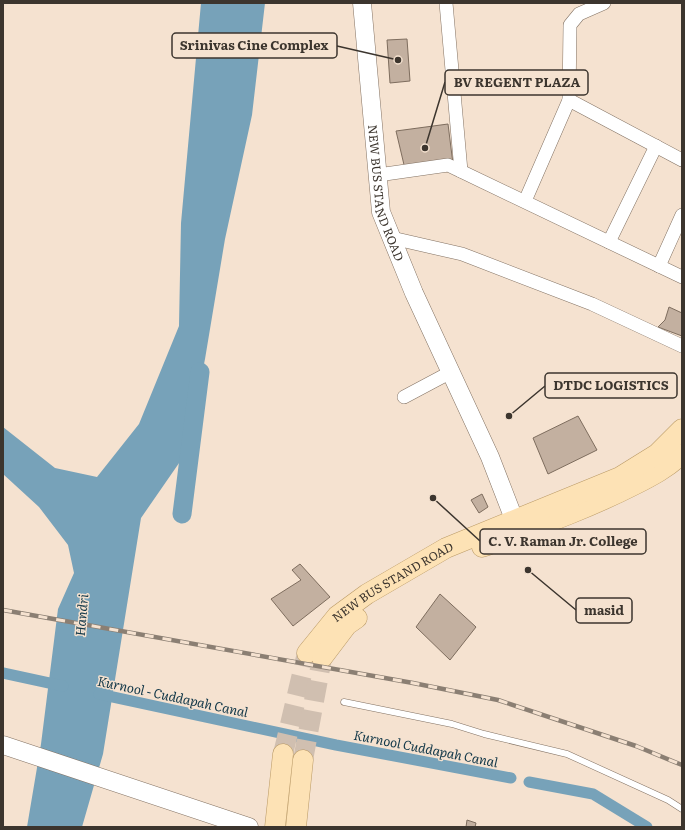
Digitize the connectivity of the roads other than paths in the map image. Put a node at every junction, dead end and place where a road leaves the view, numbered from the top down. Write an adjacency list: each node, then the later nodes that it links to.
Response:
1 (362, 3): 8 (main road, NEW BUS STAND ROAD)
2 (446, 3): 7 (street)
3 (604, 3): 4 (street)
4 (569, 100): 5 (street); 9 (street)
5 (656, 146): 6 (street); 12 (street)
6 (682, 160)
7 (461, 171): 8 (street); 9 (street)
8 (378, 175): 11 (main road, NEW BUS STAND ROAD)
9 (525, 201): 12 (street)
10 (682, 215): 13 (street)
11 (392, 238): 15 (street); 16 (main road, NEW BUS STAND ROAD)
12 (609, 242): 13 (street)
13 (659, 266): 14 (street)
14 (682, 277)
15 (682, 346)
16 (452, 372): 17 (street); 20 (main road, NEW BUS STAND ROAD)
17 (404, 397)
18 (682, 429): 20 (main road, NEW BUS STAND ROAD)
19 (682, 454): 20 (main road, NEW BUS STAND ROAD)
20 (515, 527): 21 (main road, NEW BUS STAND ROAD)
21 (314, 656)
22 (344, 702): 26 (lane)
23 (3, 745): 28 (main road)
24 (283, 754): 27 (main road)
25 (303, 760): 29 (main road)
26 (682, 809)
27 (275, 825): 28 (main road)
28 (250, 827)
29 (296, 827)

